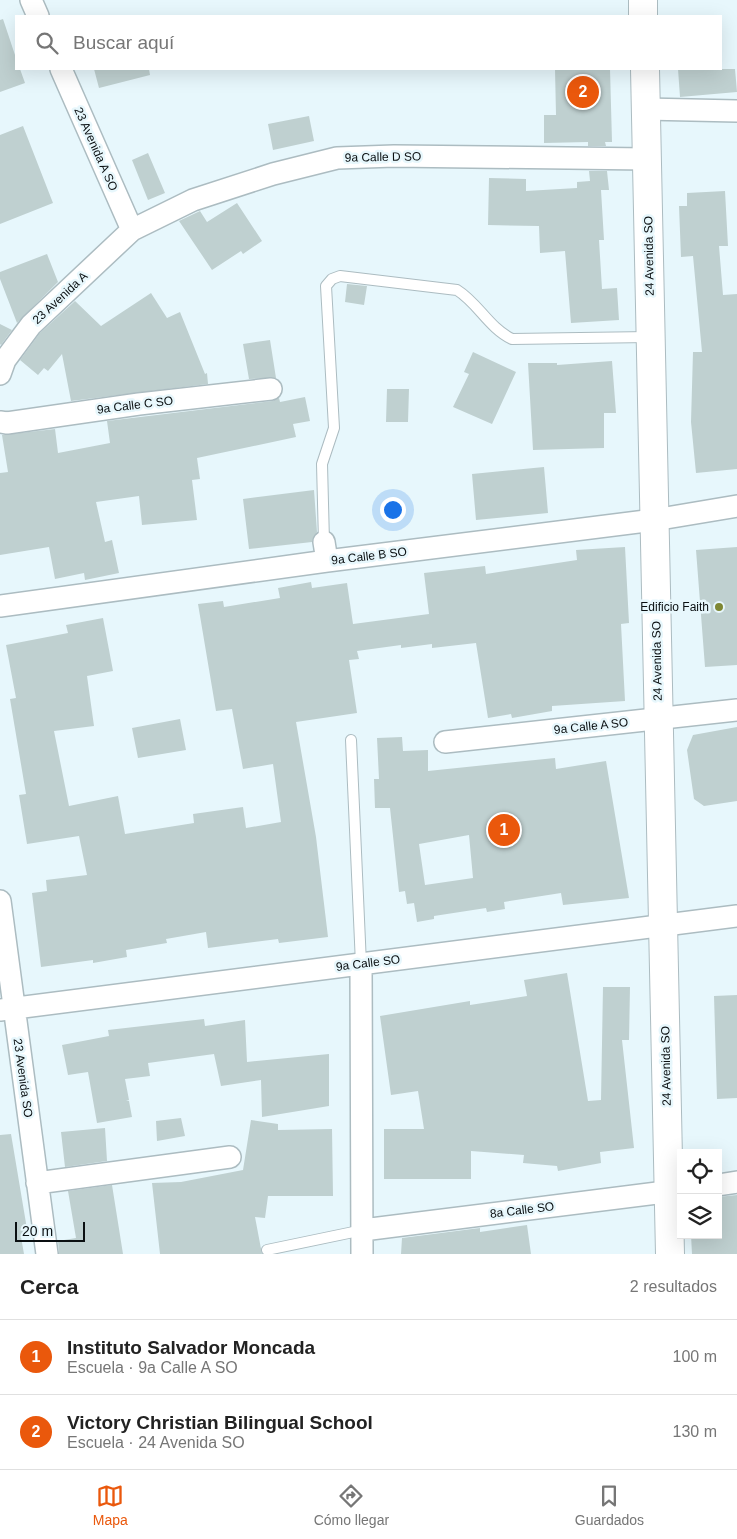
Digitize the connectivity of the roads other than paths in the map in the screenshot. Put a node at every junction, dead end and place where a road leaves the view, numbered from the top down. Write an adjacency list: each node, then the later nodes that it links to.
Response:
1 (31, 0): 3 (street)
2 (643, 0): 4 (street)
3 (38, 15)
4 (644, 15)
5 (61, 70): 10 (street, 23 Avenida A SO)
6 (645, 70): 7 (street, 24 Avenida SO)
7 (646, 109): 8 (street); 9 (street, 24 Avenida SO)
8 (737, 111)
9 (646, 159): 10 (street, 9a Calle D SO); 11 (street, 24 Avenida SO)
10 (132, 230): 12 (street, 23 Avenida A)
11 (650, 337): 16 (street, 24 Avenida SO); 17 (lane)
12 (0, 374)
13 (271, 389): 14 (street, 9a Calle C SO)
14 (0, 422)
15 (737, 506): 16 (street, 9a Calle B SO)
16 (654, 520): 17 (street, 9a Calle B SO); 20 (street, 24 Avenida SO)
17 (325, 552): 18 (street, 9a Calle B SO)
18 (0, 606)
19 (737, 710): 20 (street, 9a Calle A SO)
20 (659, 719): 22 (street, 9a Calle A SO); 25 (street, 24 Avenida SO)
21 (351, 740): 26 (lane)
22 (445, 742)
23 (0, 901): 27 (street, 23 Avenida SO)
24 (737, 916): 25 (street, 9a Calle SO)
25 (663, 925): 26 (street, 9a Calle SO); 32 (street, 24 Avenida SO)
26 (360, 964): 27 (street, 9a Calle SO); 33 (street)
27 (7, 1009): 30 (street, 23 Avenida SO)
28 (230, 1157): 30 (street)
29 (737, 1182): 31 (street)
30 (37, 1183): 35 (street, 23 Avenida SO)
31 (722, 1184)
32 (675, 1190): 33 (street, 8a Calle SO); 37 (street, 24 Avenida SO)
33 (363, 1230): 34 (lane); 36 (street)
34 (268, 1250)
35 (47, 1254)
36 (362, 1254)
37 (670, 1254)

